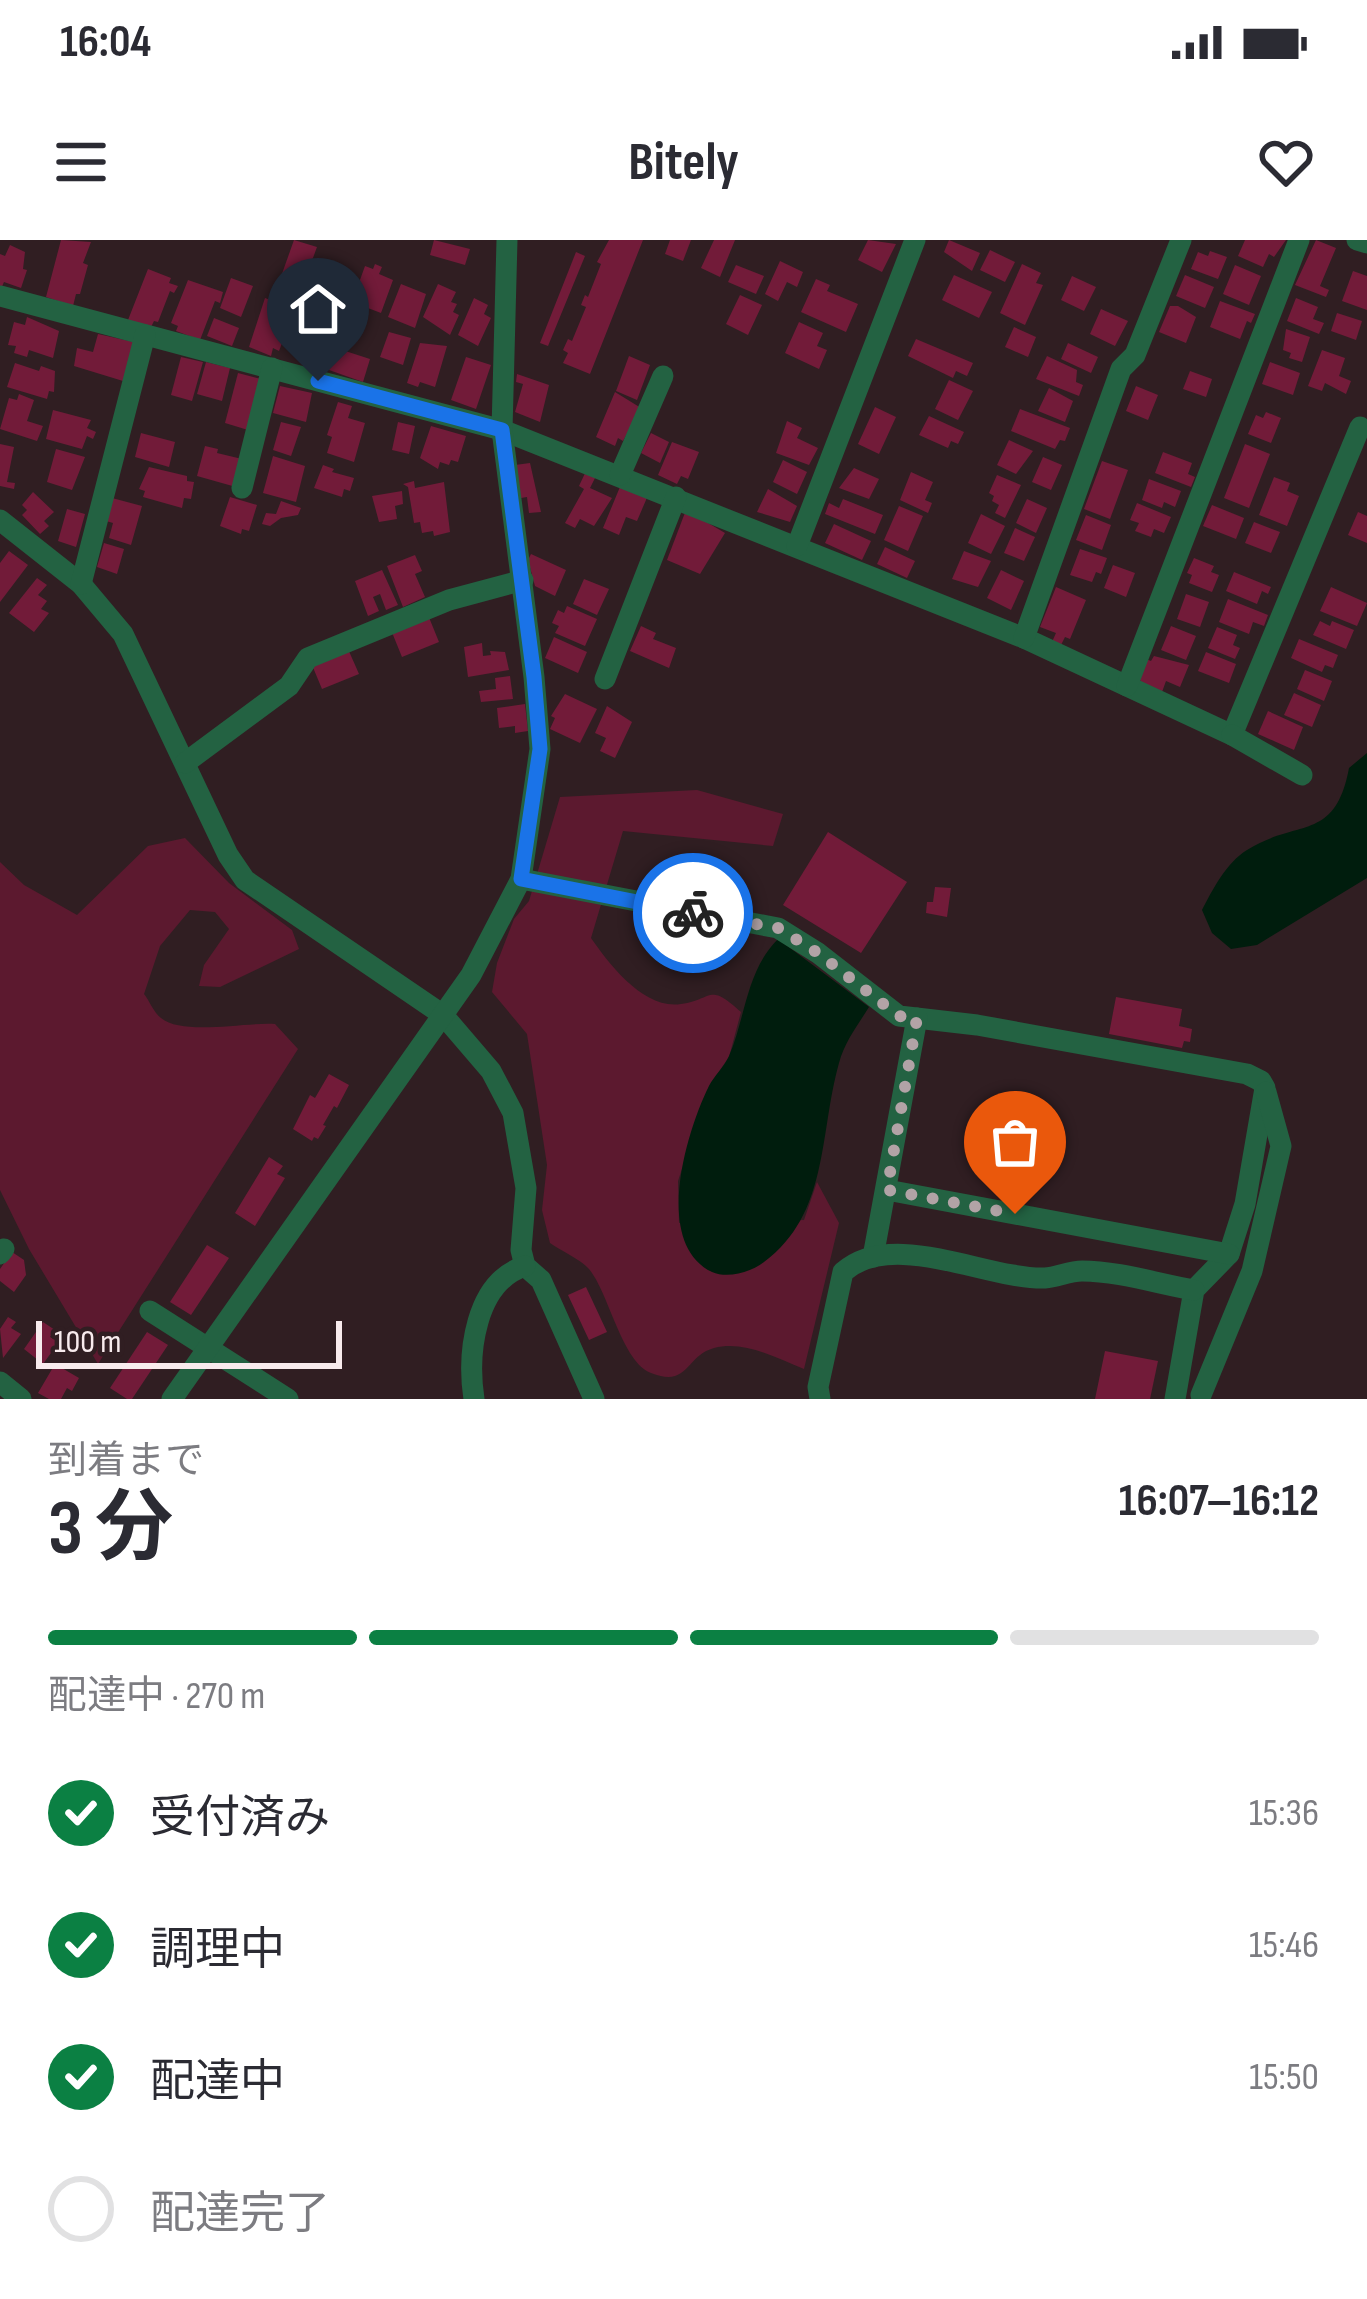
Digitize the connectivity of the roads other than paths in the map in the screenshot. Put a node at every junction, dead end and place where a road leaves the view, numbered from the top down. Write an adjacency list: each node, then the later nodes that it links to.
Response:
1 (507, 240): 12 (street)
2 (915, 240): 17 (street)
3 (1181, 240): 20 (street)
4 (1299, 240): 22 (street)
5 (1357, 240): 6 (street)
6 (1367, 243)
7 (1, 303): 8 (street)
8 (145, 335): 9 (street); 19 (street)
9 (272, 368): 12 (street); 14 (street)
10 (663, 376): 13 (street)
11 (1360, 427): 23 (street)
12 (502, 430): 13 (street); 18 (street)
13 (620, 475): 15 (street)
14 (242, 488)
15 (676, 497): 17 (street); 21 (street)
16 (1, 525): 19 (street)
17 (797, 545): 20 (street)
18 (523, 580): 24 (street); 26 (street)
19 (81, 584): 24 (street)
20 (1024, 638): 22 (street)
21 (605, 679)
22 (1127, 686): 23 (street)
23 (1232, 735): 25 (street)
24 (185, 763): 27 (street)
25 (1302, 775)
26 (521, 879): 27 (street); 28 (street)
27 (443, 1015): 33 (street); 36 (street)
28 (917, 1018): 29 (street); 30 (street)
29 (1265, 1088): 31 (street); 38 (street)
30 (887, 1190): 31 (street); 32 (street)
31 (1229, 1254): 34 (street)
32 (873, 1257): 34 (street); 44 (street)
33 (525, 1265): 42 (street); 43 (street)
34 (1194, 1290): 45 (street)
35 (150, 1311): 36 (street)
36 (208, 1348): 40 (street); 41 (street)
37 (0, 1382): 39 (street)
38 (1203, 1398)
39 (21, 1399)
40 (172, 1399)
41 (288, 1399)
42 (474, 1399)
43 (594, 1399)
44 (820, 1399)
45 (1175, 1399)

